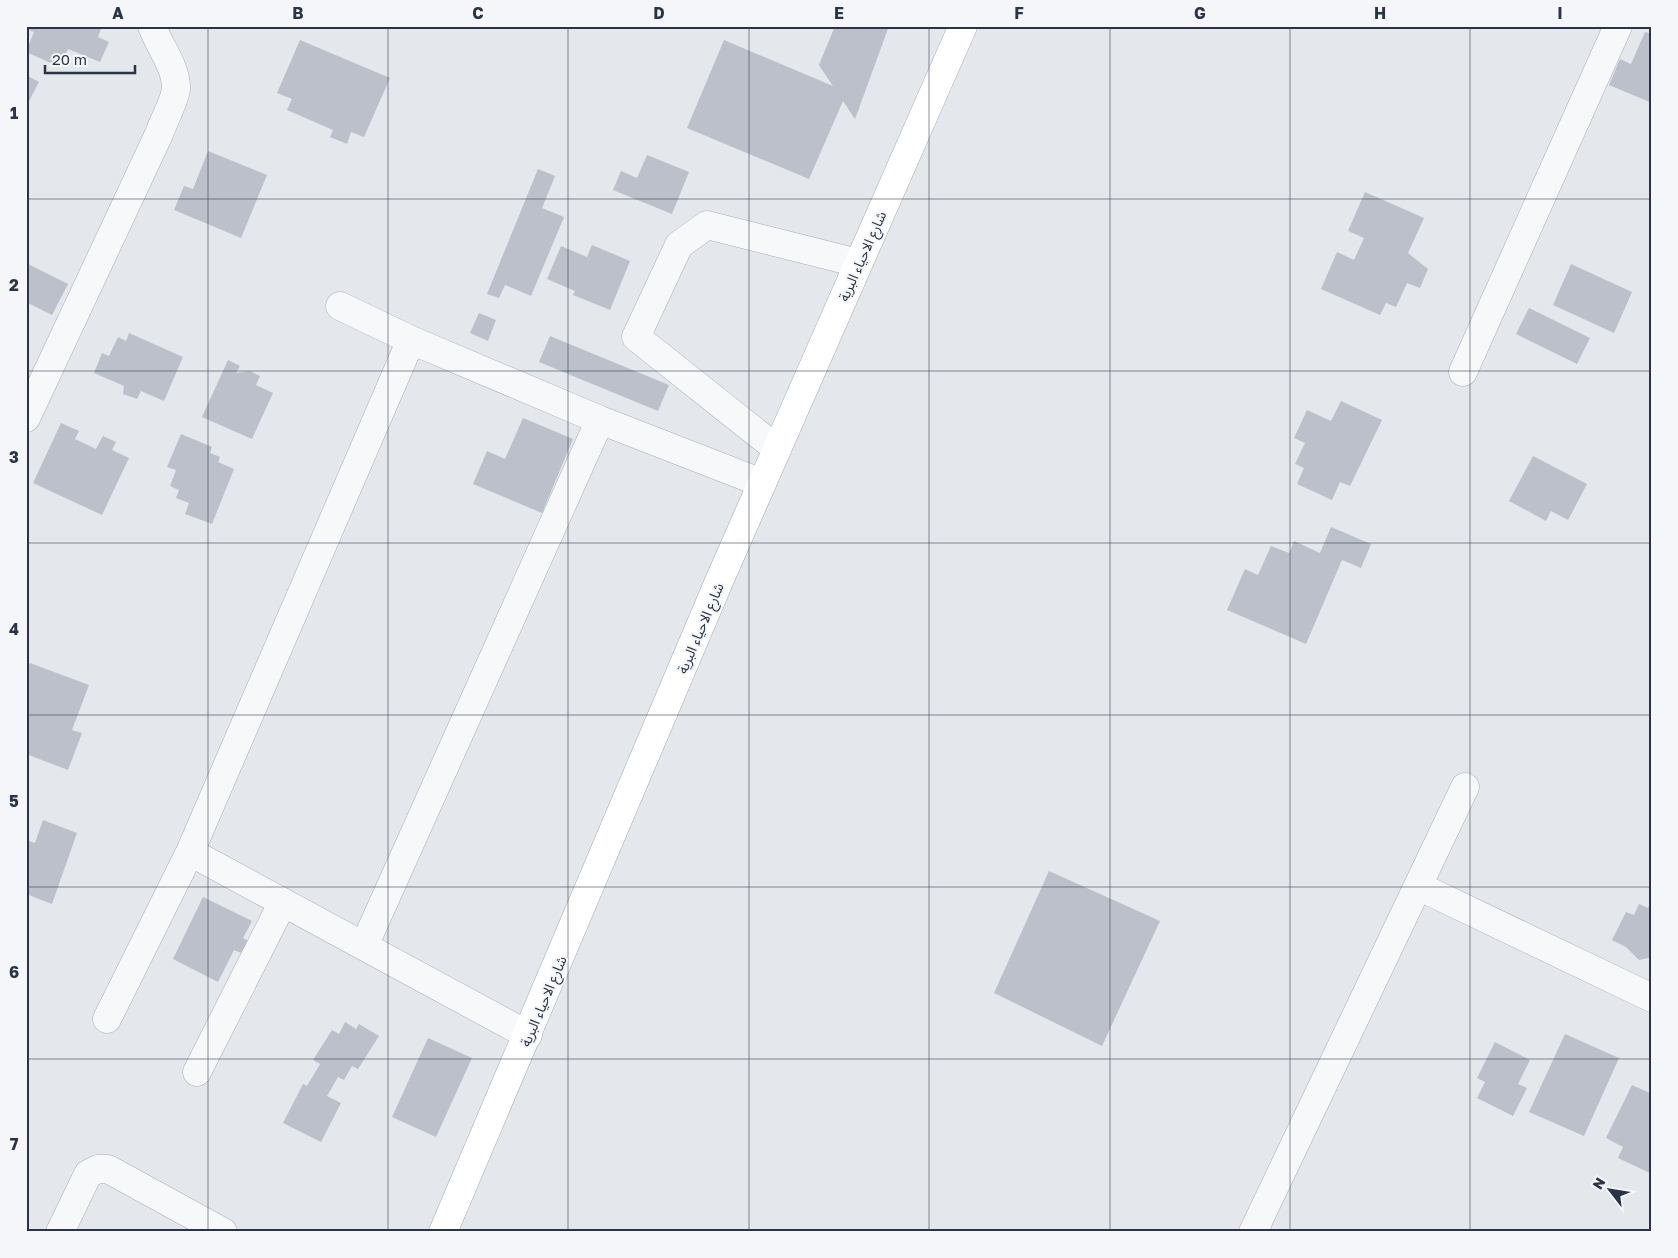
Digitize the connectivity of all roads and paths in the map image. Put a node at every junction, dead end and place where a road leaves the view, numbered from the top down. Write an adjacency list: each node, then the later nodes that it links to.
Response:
1 (152, 26): 8 (street)
2 (963, 26): 4 (main road, شارع الاحياء البرية)
3 (1618, 26): 7 (street)
4 (858, 263): 10 (main road, شارع الاحياء البرية); 10 (street)
5 (340, 306): 6 (street)
6 (412, 340): 9 (street); 13 (street)
7 (1463, 372)
8 (26, 418)
9 (600, 420): 11 (street); 16 (street)
10 (778, 448): 11 (main road, شارع الاحياء البرية)
11 (762, 483): 19 (main road, شارع الاحياء البرية)
12 (1465, 787): 14 (street)
13 (190, 852): 15 (street); 18 (street)
14 (1418, 886): 17 (street); 24 (street)
15 (283, 902): 16 (street); 20 (street)
16 (364, 946): 19 (street)
17 (1652, 998)
18 (107, 1019)
19 (528, 1035): 23 (main road, شارع الاحياء البرية)
20 (197, 1072)
21 (60, 1232): 22 (street)
22 (223, 1232)
23 (443, 1232)
24 (1253, 1232)

